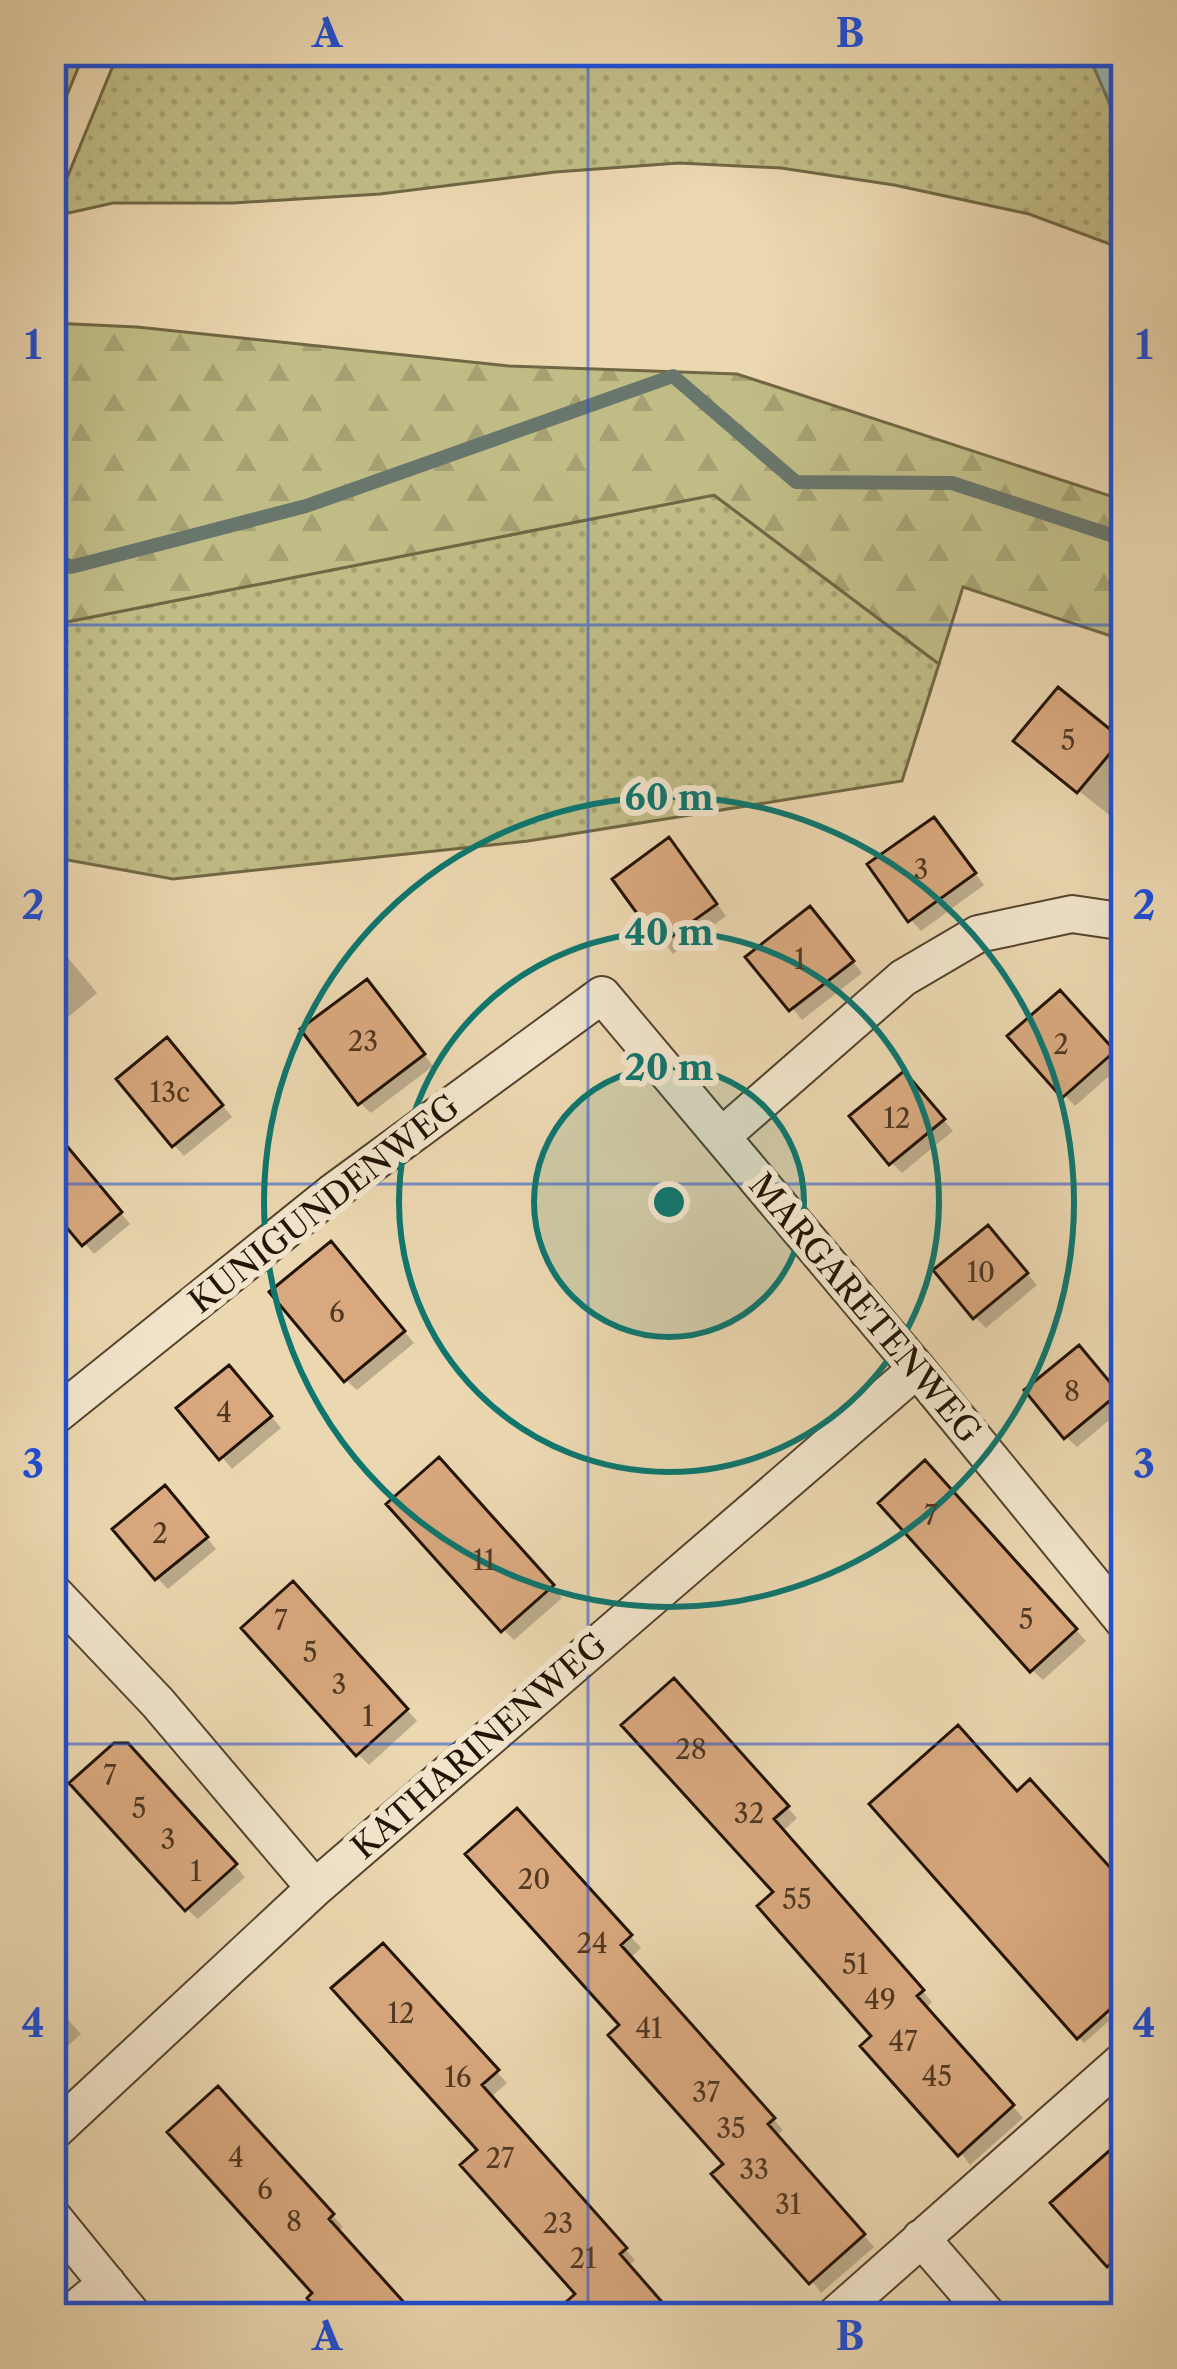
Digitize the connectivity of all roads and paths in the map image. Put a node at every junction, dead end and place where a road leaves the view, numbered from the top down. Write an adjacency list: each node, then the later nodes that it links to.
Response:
1 (1126, 922): 3 (street)
2 (602, 995): 3 (street, MARGARETENWEG); 5 (street, KUNIGUNDENWEG)
3 (722, 1136): 4 (street, MARGARETENWEG)
4 (917, 1369): 7 (street, MARGARETENWEG); 8 (street, KATHARINENWEG)
5 (51, 1419)
6 (51, 1591): 8 (street)
7 (1126, 1624)
8 (315, 1888): 10 (street, KATHARINENWEG)
9 (1126, 2058): 12 (street)
10 (51, 2134)
11 (51, 2215): 13 (street)
12 (921, 2238): 16 (street); 17 (street)
13 (107, 2283): 14 (street); 15 (street)
14 (65, 2318)
15 (135, 2318)
16 (832, 2318)
17 (990, 2318)

